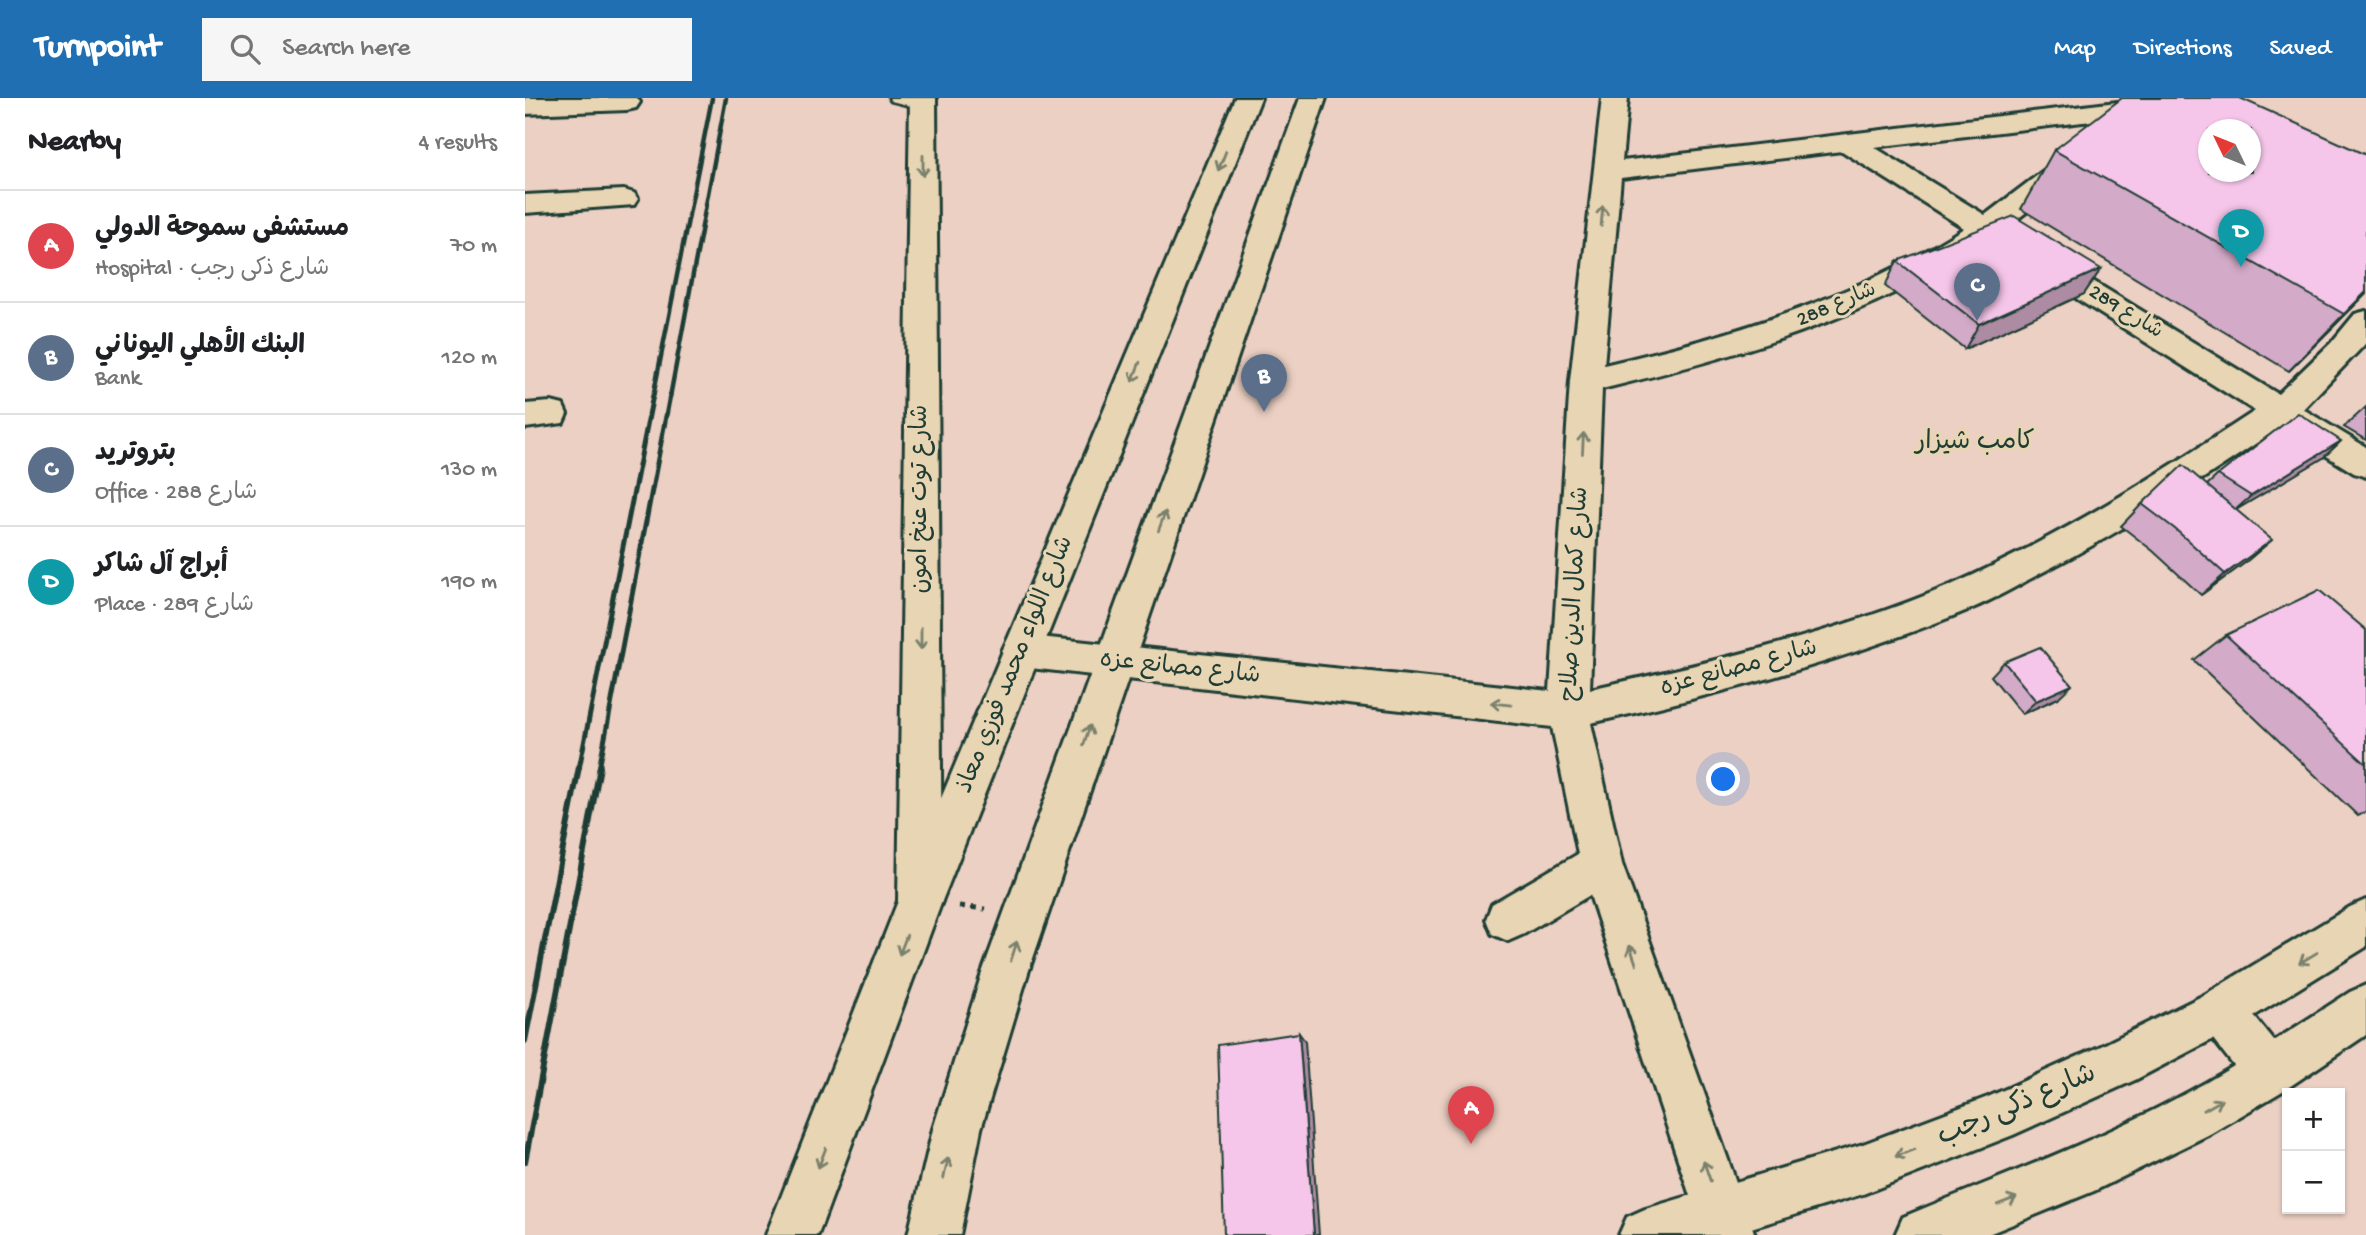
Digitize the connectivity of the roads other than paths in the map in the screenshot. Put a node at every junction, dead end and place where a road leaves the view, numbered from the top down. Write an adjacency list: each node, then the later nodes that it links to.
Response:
1 (1248, 98): 18 (street, شارع اللواء محمد فوزي معاذ, one-way to 18)
2 (1313, 98): 19 (street, one-way to 2)
3 (1615, 98): 10 (street, شارع كمال الدين صلاح)
4 (2217, 98): 8 (street)
5 (920, 100): 22 (street, شارع توت عنخ امون, one-way to 22)
6 (627, 102): 7 (street)
7 (525, 106)
8 (2118, 109): 9 (street); 13 (street, شارع 288)
9 (1846, 142): 10 (street); 13 (street, شارع 289)
10 (1607, 171): 15 (street, شارع كمال الدين صلاح, one-way to 10)
11 (624, 199): 12 (street)
12 (525, 204)
13 (1987, 228): 15 (street, شارع 288); 16 (street, شارع 289)
14 (2366, 323): 16 (street, شارع مصانع عزه)
15 (1586, 381): 20 (street, شارع كمال الدين صلاح, one-way to 15)
16 (2282, 409): 17 (street, شارع 289); 20 (street, شارع مصانع عزه)
17 (2366, 464)
18 (1021, 651): 19 (street, شارع مصانع عزه); 22 (street, شارع اللواء محمد فوزي معاذ)
19 (1112, 661): 20 (street, شارع مصانع عزه, one-way to 19); 30 (street, one-way to 19)
20 (1569, 711): 21 (street, شارع كمال الدين صلاح)
21 (1601, 864): 23 (street); 28 (street, شارع كمال الدين صلاح, one-way to 21)
22 (919, 901): 29 (street, شارع اللواء محمد فوزي معاذ, one-way to 29)
23 (1508, 919)
24 (2366, 922): 26 (street, شارع ذكى رجب, one-way to 26)
25 (2366, 1007): 27 (street)
26 (2220, 1011): 27 (street); 28 (street, شارع ذكى رجب, one-way to 28)
27 (2269, 1072): 32 (street, one-way to 27)
28 (1725, 1224): 31 (street, شارع ذكى رجب)
29 (792, 1235)
30 (934, 1235)
31 (1645, 1235)
32 (1921, 1235)

